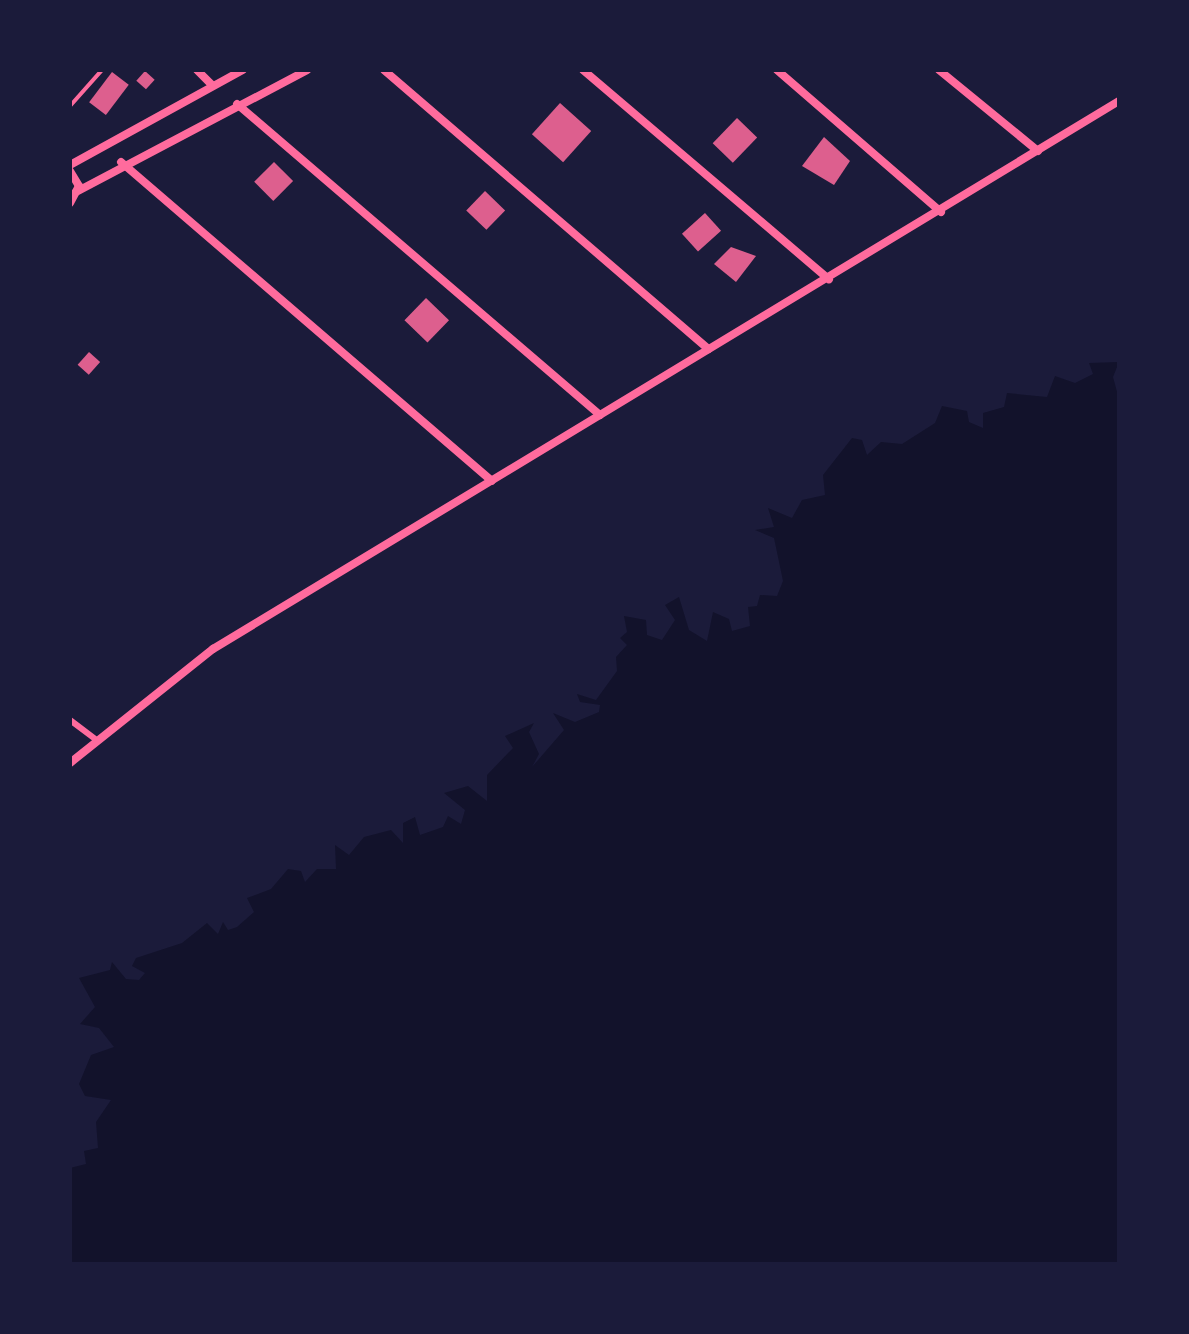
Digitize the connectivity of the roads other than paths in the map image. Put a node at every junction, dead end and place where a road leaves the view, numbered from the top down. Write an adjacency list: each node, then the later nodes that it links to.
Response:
1 (197, 70): 8 (street)
2 (243, 70): 8 (street)
3 (307, 70): 10 (street)
4 (384, 70): 18 (street)
5 (583, 70): 17 (street)
6 (777, 70): 16 (street)
7 (939, 70): 11 (street)
8 (212, 85): 13 (street)
9 (1119, 101): 11 (street)
10 (237, 104): 12 (street); 19 (street)
11 (1038, 151): 16 (street)
12 (121, 162): 14 (street); 20 (street)
13 (70, 168): 14 (street)
14 (76, 192): 15 (street)
15 (70, 203)
16 (941, 212): 17 (street)
17 (829, 279): 18 (street)
18 (708, 349): 19 (street)
19 (600, 415): 20 (street)
20 (492, 481): 22 (street)
21 (70, 720): 22 (lane)
22 (95, 739): 23 (street)
23 (70, 763)

